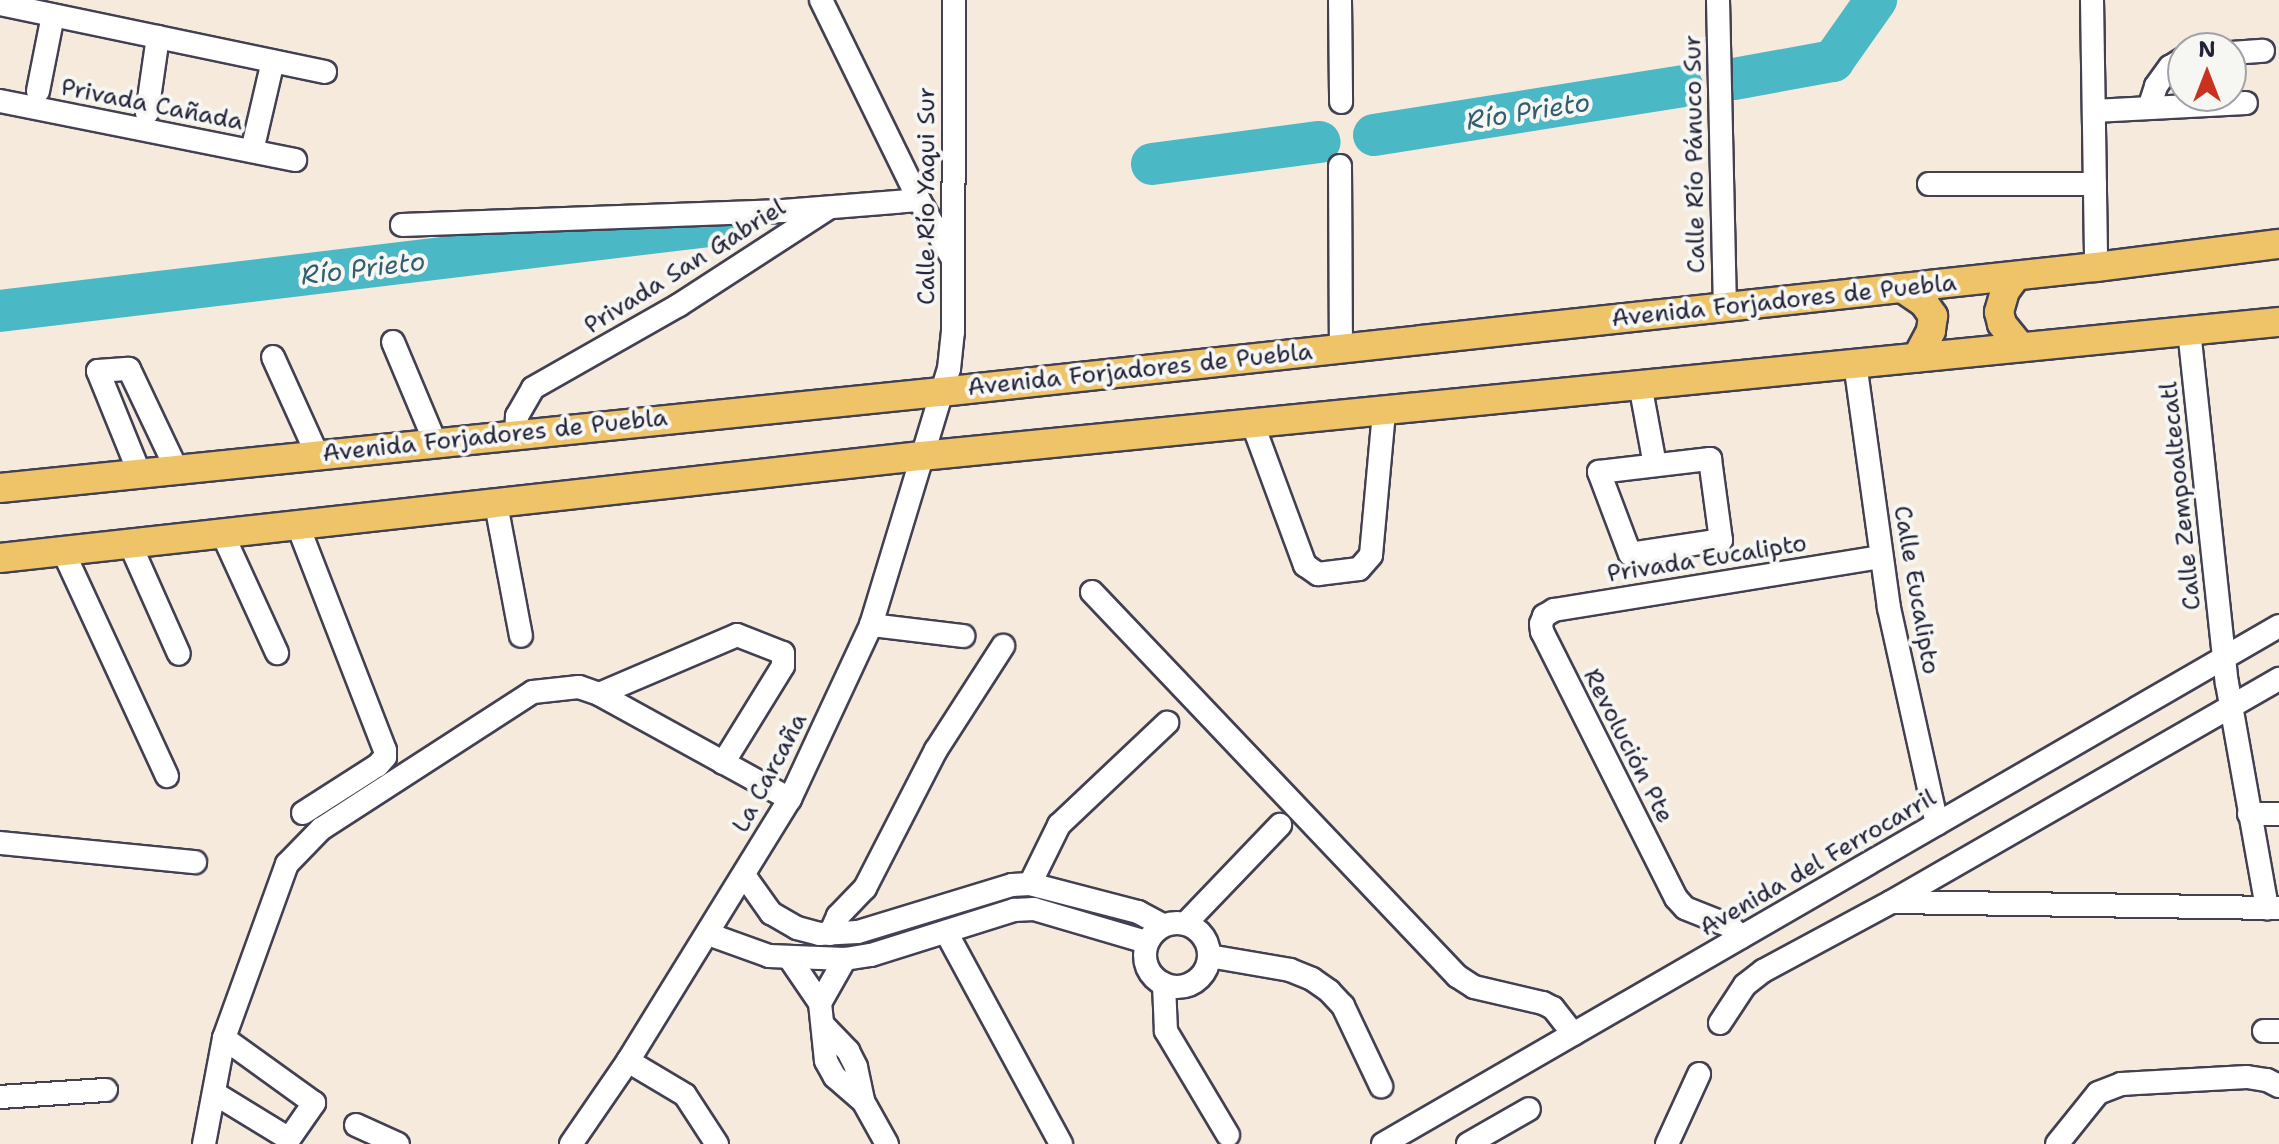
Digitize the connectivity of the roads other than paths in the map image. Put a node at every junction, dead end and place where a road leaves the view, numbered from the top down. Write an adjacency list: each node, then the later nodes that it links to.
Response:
1 (821, 0): 26 (street)
2 (954, 0): 30 (street, Calle Río Yaqui Sur)
3 (1340, 0): 16 (street)
4 (1718, 0): 34 (street, Calle Río Pánuco Sur)
5 (2092, 0): 19 (street)
6 (0, 4): 7 (street)
7 (53, 15): 8 (street); 14 (street)
8 (158, 37): 11 (street); 20 (street)
9 (2263, 51): 10 (street)
10 (2247, 52)
11 (273, 61): 13 (street); 21 (street)
12 (2167, 71): 18 (street)
13 (325, 72)
14 (38, 91)
15 (0, 101): 21 (street, Privada Cañada)
16 (1341, 102)
17 (2167, 107): 18 (street)
18 (2149, 108): 19 (street)
19 (2094, 111): 25 (street)
20 (147, 113)
21 (252, 151): 22 (street, Privada Cañada)
22 (295, 160)
23 (1340, 166): 39 (street)
24 (1929, 184): 25 (street)
25 (2095, 184): 31 (street)
26 (919, 200): 27 (street, Privada San Gabriel); 30 (street)
27 (828, 208): 28 (street); 47 (street, Privada San Gabriel)
28 (402, 225)
29 (2279, 244): 31 (main road, Avenida Forjadores de Puebla)
30 (951, 257): 44 (street, Calle Río Yaqui Sur)
31 (2096, 267): 32 (main road, Avenida Forjadores de Puebla)
32 (2016, 276): 33 (main road, Avenida Forjadores de Puebla); 38 (main road)
33 (1902, 288): 34 (main road, Avenida Forjadores de Puebla); 41 (main road)
34 (1725, 307): 39 (main road, Avenida Forjadores de Puebla)
35 (2279, 322): 36 (main road)
36 (2189, 330): 38 (main road); 71 (street, Calle Zempoaltecatl)
37 (393, 342): 48 (street)
38 (2020, 346): 41 (main road)
39 (1341, 348): 44 (main road, Avenida Forjadores de Puebla)
40 (273, 357): 49 (street)
41 (1917, 357): 42 (main road)
42 (1855, 363): 43 (main road); 60 (street, Calle Eucalipto)
43 (1640, 384): 45 (main road); 51 (street)
44 (941, 392): 47 (main road, Avenida Forjadores de Puebla); 50 (street, La Carcaña)
45 (1384, 411): 46 (main road); 46 (street)
46 (1252, 422): 50 (main road)
47 (516, 435): 48 (main road, Avenida Forjadores de Puebla)
48 (435, 442): 49 (main road, Avenida Forjadores de Puebla)
49 (317, 454): 52 (main road, Avenida Forjadores de Puebla)
50 (921, 456): 55 (main road); 64 (street, La Carcaña)
51 (1655, 465): 51 (street)
52 (176, 468): 53 (main road, Avenida Forjadores de Puebla); 53 (street)
53 (139, 472): 54 (main road, Avenida Forjadores de Puebla)
54 (0, 488)
55 (496, 504): 56 (main road); 66 (street)
56 (298, 526): 57 (main road); 79 (street)
57 (223, 535): 58 (main road); 69 (street)
58 (130, 544): 59 (main road); 70 (street)
59 (63, 551): 61 (main road); 77 (street)
60 (1880, 557): 63 (street, Privada Eucalipto); 82 (street, Calle Eucalipto)
61 (0, 558)
62 (1092, 592): 105 (street)
63 (1544, 616): 97 (street, Revolución Pte)
64 (871, 625): 67 (street); 78 (street, La Carcaña)
65 (2279, 626): 71 (street, Avenida del Ferrocarril)
66 (521, 636)
67 (963, 636)
68 (1003, 646): 88 (street)
69 (277, 653)
70 (179, 654)
71 (2224, 657): 74 (street, Calle Zempoaltecatl); 82 (street, Avenida del Ferrocarril)
72 (2279, 679): 74 (street)
73 (599, 694): 76 (street); 76 (street); 106 (street)
74 (2231, 706): 80 (street, Calle Zempoaltecatl); 89 (street)
75 (1167, 723): 87 (street)
76 (723, 763): 78 (street)
77 (167, 776)
78 (790, 799): 86 (street, La Carcaña)
79 (303, 813)
80 (2249, 814): 81 (street); 90 (street, Calle Zempoaltecatl)
81 (2279, 814)
82 (1937, 824): 97 (street, Avenida del Ferrocarril)
83 (1280, 825): 91 (street)
84 (0, 843): 85 (street)
85 (195, 862)
86 (744, 875): 95 (street, La Carcaña); 96 (street)
87 (1030, 884): 92 (street); 93 (street)
88 (865, 888): 92 (street); 96 (street)
89 (1891, 902): 90 (street); 104 (street)
90 (2273, 908)
91 (1186, 923): 93 (street); 99 (street)
92 (883, 925): 96 (street)
93 (1162, 925): 98 (street)
94 (946, 932): 98 (street); 101 (street); 122 (street)
95 (708, 934): 100 (street); 107 (street, La Carcaña)
96 (830, 934)
97 (1741, 937): 105 (street, Avenida del Ferrocarril)
98 (1146, 942): 102 (street)
99 (1209, 956): 102 (street); 109 (street)
100 (790, 959): 101 (street); 103 (street)
101 (845, 959): 103 (street)
102 (1164, 984): 116 (street)
103 (820, 1003): 121 (street)
104 (1720, 1023)
105 (1573, 1034): 123 (street, Avenida del Ferrocarril)
106 (224, 1038): 112 (street); 112 (street)
107 (628, 1061): 119 (street, La Carcaña); 120 (street)
108 (1699, 1074): 125 (street)
109 (1381, 1086)
110 (2279, 1086): 126 (street)
111 (106, 1090): 113 (street)
112 (214, 1093): 117 (street)
113 (0, 1097)
114 (1529, 1109): 124 (street)
115 (356, 1125): 118 (street)
116 (1228, 1135)
117 (204, 1144)
118 (398, 1144)
119 (571, 1144)
120 (717, 1144)
121 (887, 1144)
122 (1061, 1144)
123 (1383, 1144)
124 (1468, 1144)
125 (1667, 1144)
126 (2057, 1144)

